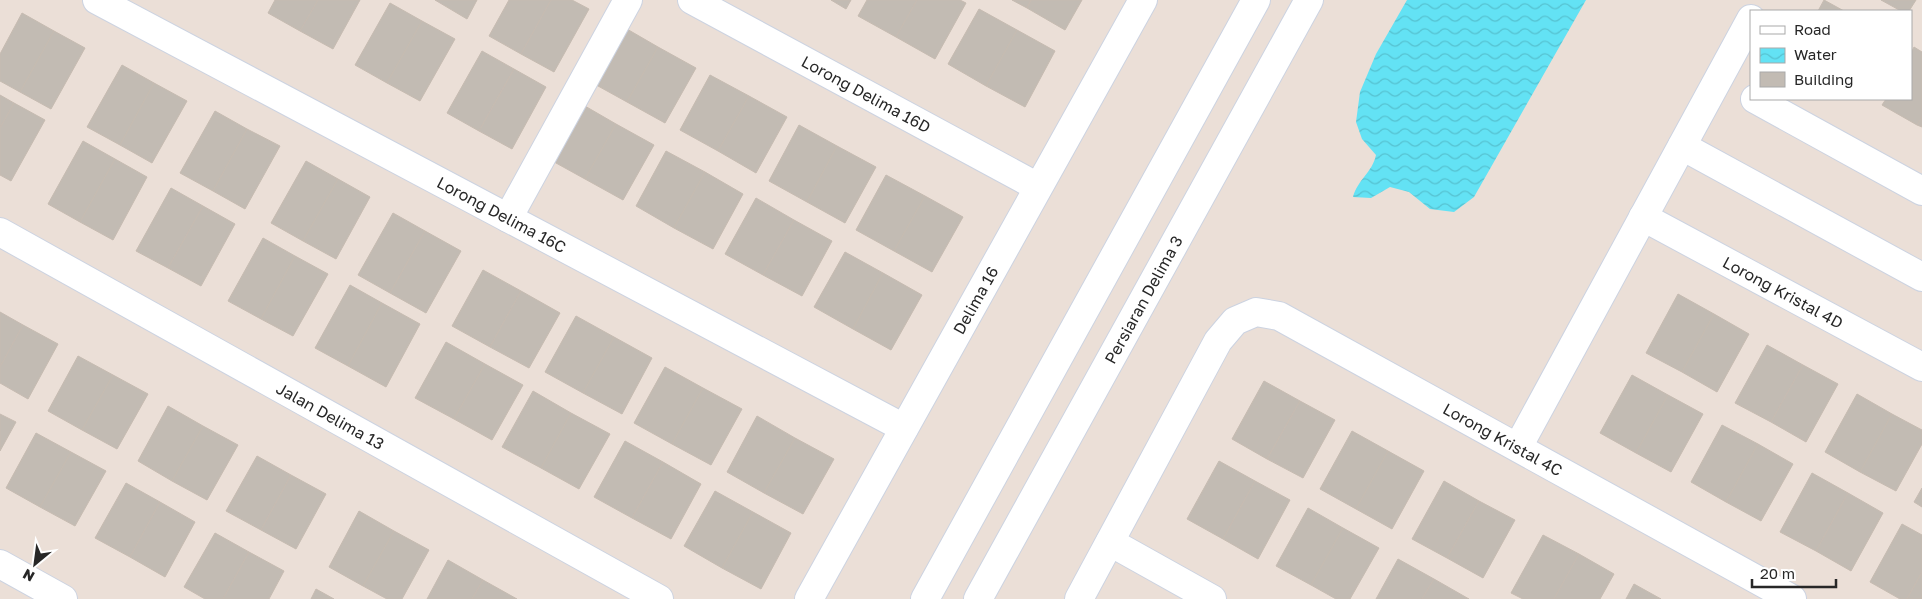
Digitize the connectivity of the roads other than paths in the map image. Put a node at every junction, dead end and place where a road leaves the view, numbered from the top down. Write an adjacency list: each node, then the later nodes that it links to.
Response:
1 (97, 0): 17 (street, Lorong Delima 16C)
2 (628, 0): 17 (street)
3 (692, 0): 14 (street, Lorong Delima 16D)
4 (1143, 0): 14 (street, Delima 16)
5 (1242, 0): 9 (street)
6 (1256, 0): 9 (street)
7 (1309, 0): 29 (street, Persiaran Delima 3)
8 (1750, 21): 10 (street)
9 (1238, 32): 28 (street)
10 (1718, 78): 11 (street); 13 (street)
11 (1750, 95)
12 (1757, 100): 15 (street)
13 (1682, 146): 16 (street); 19 (street)
14 (1038, 187): 21 (street, Delima 16)
15 (1922, 191)
16 (1643, 217): 20 (street, Lorong Kristal 4D); 22 (street)
17 (508, 218): 21 (street, Lorong Delima 16C)
18 (0, 232): 26 (street, Jalan Delima 13)
19 (1922, 277)
20 (1922, 367)
21 (904, 428): 27 (street, Delima 16)
22 (1518, 447): 23 (street, Lorong Kristal 4C); 32 (street, Lorong Kristal 4C)
23 (1110, 542): 30 (street, Lorong Kristal 4C); 31 (street)
24 (0, 564): 25 (street)
25 (63, 599)
26 (659, 599)
27 (809, 599)
28 (924, 599)
29 (978, 599)
30 (1079, 599)
31 (1212, 599)
32 (1792, 599)

